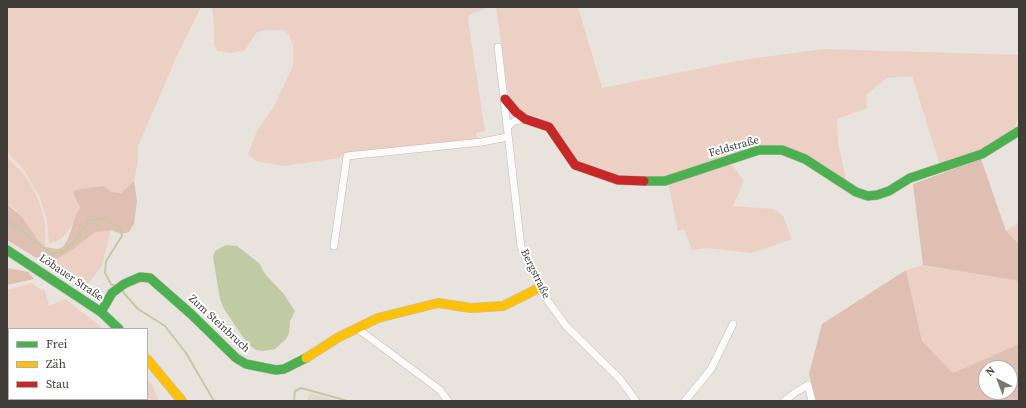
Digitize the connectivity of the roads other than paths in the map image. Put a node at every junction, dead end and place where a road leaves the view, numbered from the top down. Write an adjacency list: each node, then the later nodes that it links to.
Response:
1 (498, 47): 2 (street, Bergstraße)
2 (505, 99): 3 (street, Feldstraße); 4 (street, Bergstraße)
3 (525, 119): 4 (street); 5 (street, Feldstraße)
4 (507, 127): 6 (street, Bergstraße)
5 (1019, 131)
6 (507, 137): 7 (street); 9 (street, Bergstraße)
7 (334, 246)
8 (7, 250): 10 (street, Löbauer Straße)
9 (539, 288): 13 (street, Zum Steinbruch); 17 (street, Bergstraße)
10 (101, 312): 12 (street, Löbauer Straße); 13 (street, Zum Steinbruch)
11 (733, 324): 18 (street)
12 (118, 328)
13 (358, 328): 16 (street)
14 (148, 360): 15 (street)
15 (182, 401)
16 (448, 401)
17 (636, 401)
18 (685, 401)
19 (784, 401): 20 (street)
20 (812, 401)

